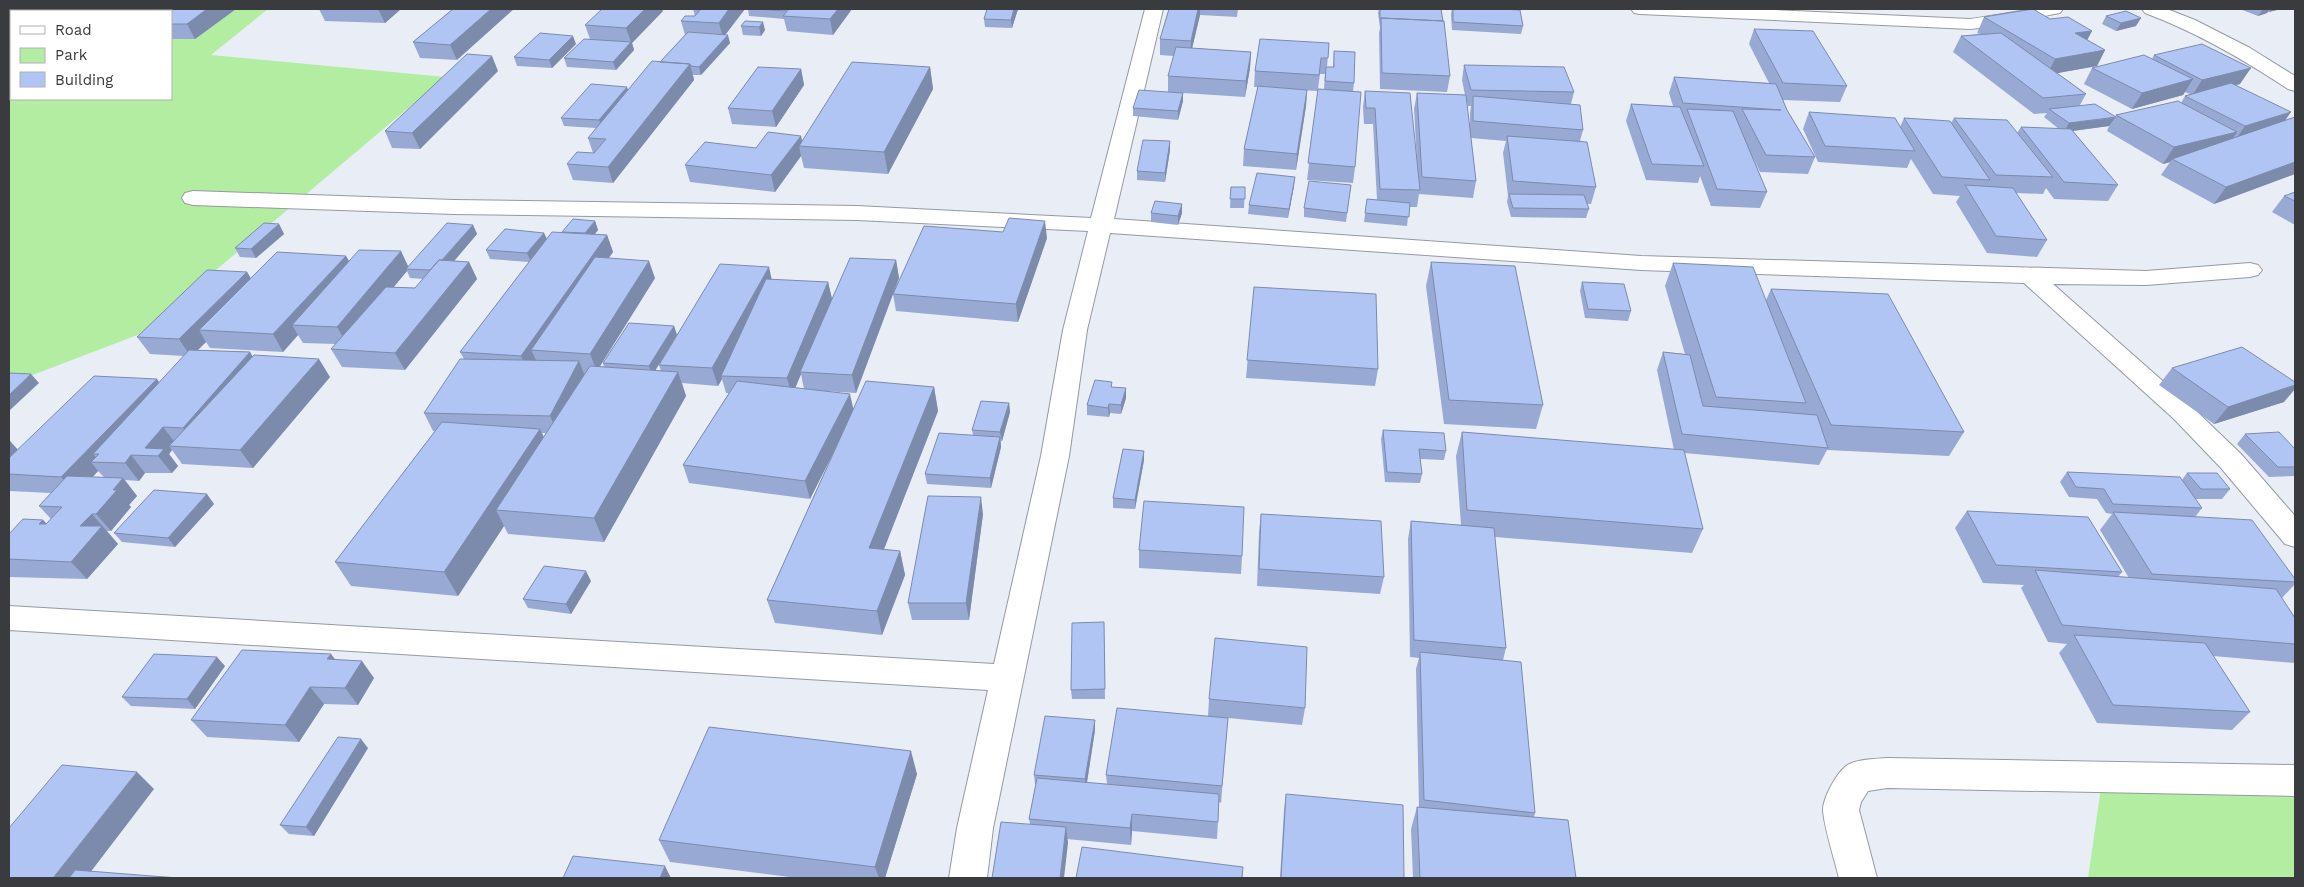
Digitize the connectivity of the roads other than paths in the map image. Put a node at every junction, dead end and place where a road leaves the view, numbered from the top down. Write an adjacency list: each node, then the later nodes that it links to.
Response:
1 (1154, 9): 8 (street)
2 (1640, 9): 5 (street)
3 (2054, 9): 5 (street)
4 (2151, 9): 6 (street)
5 (2027, 11)
6 (2295, 85)
7 (193, 198): 8 (street)
8 (1100, 225): 10 (street); 13 (street)
9 (2250, 270): 10 (street)
10 (2030, 276): 11 (street)
11 (2295, 536)
12 (9, 618): 13 (street)
13 (1008, 678): 15 (street)
14 (2295, 780): 16 (street)
15 (968, 878)
16 (1858, 878)

